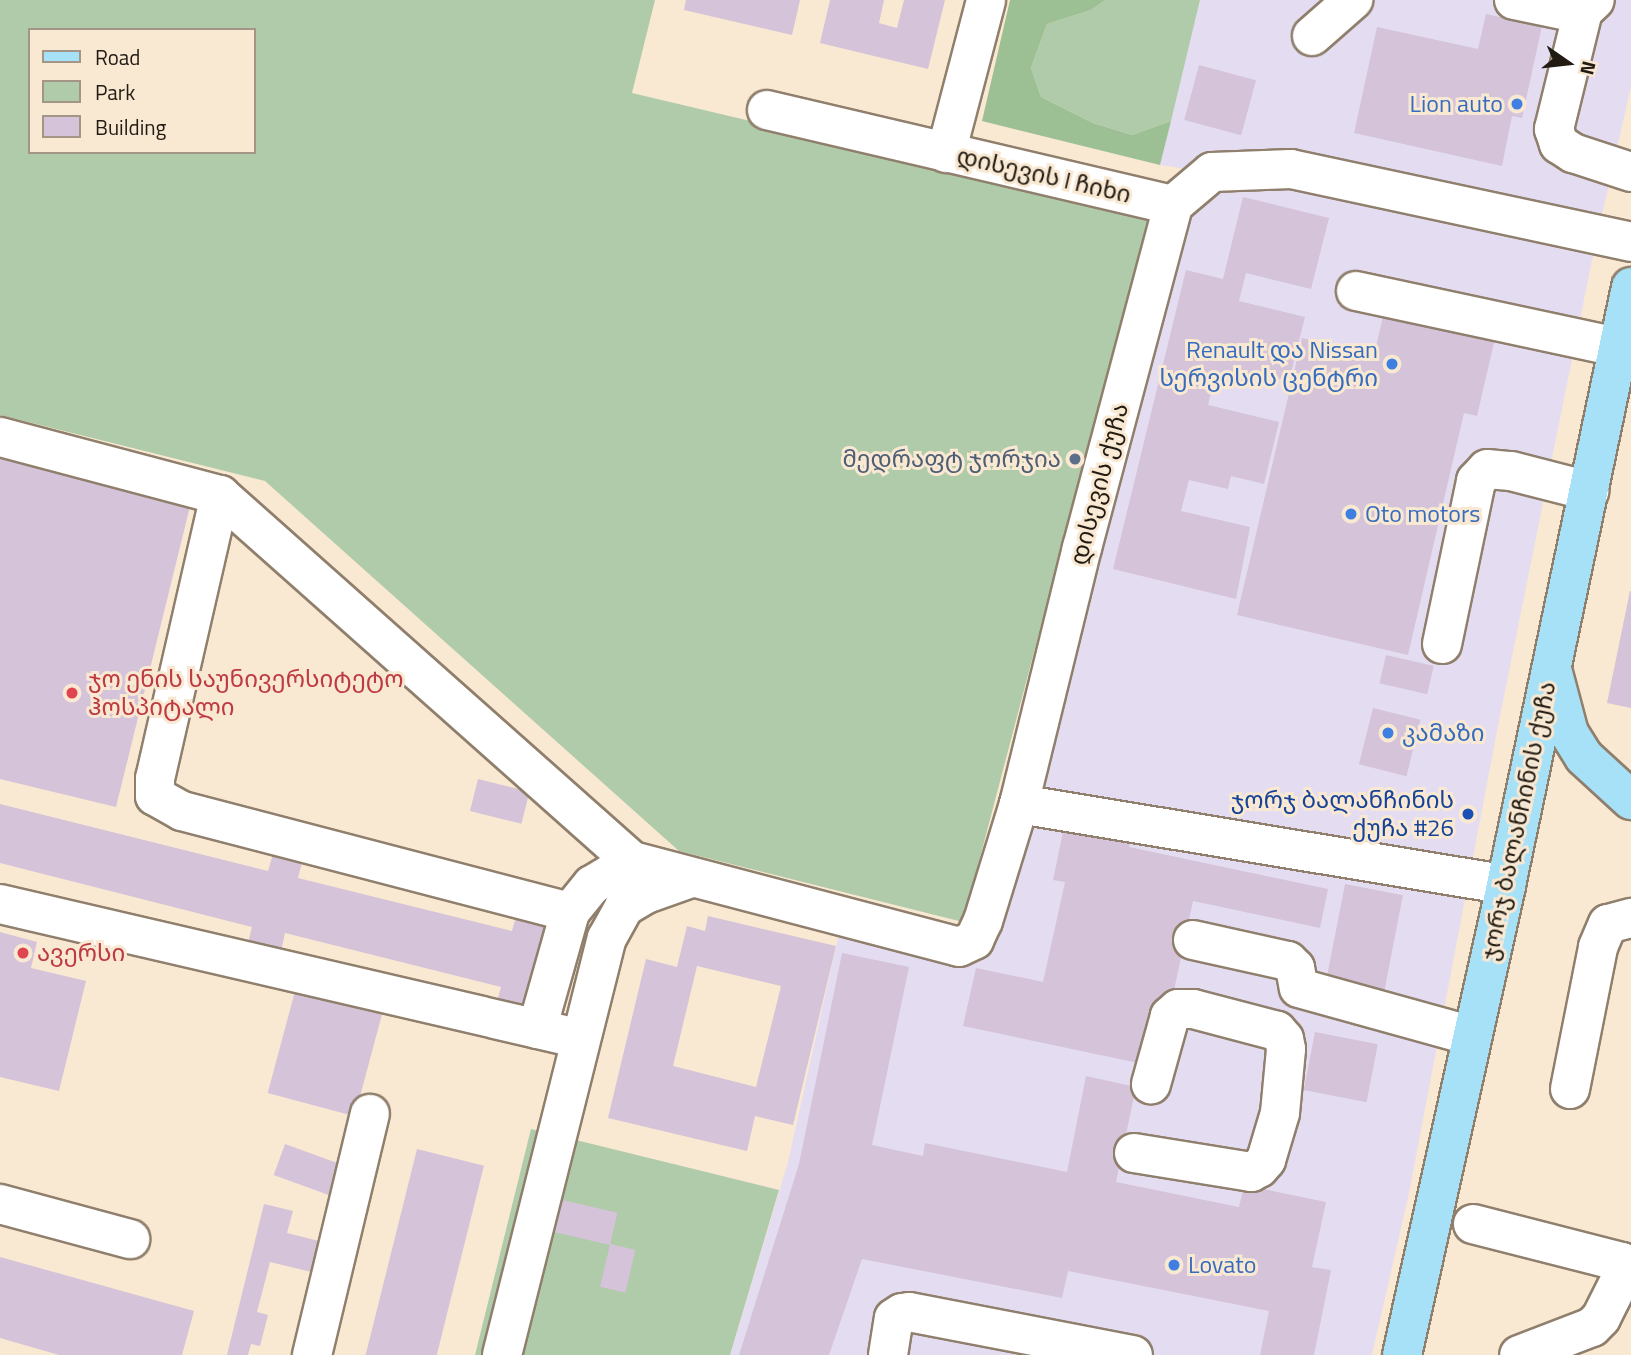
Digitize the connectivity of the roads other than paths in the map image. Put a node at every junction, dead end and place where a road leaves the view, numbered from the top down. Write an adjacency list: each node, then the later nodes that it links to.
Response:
1 (986, 0): 7 (street, დისევის I ჩიხი)
2 (1353, 0): 5 (street)
3 (1514, 0): 4 (street)
4 (1589, 5): 8 (street)
5 (1312, 36)
6 (767, 110): 7 (street)
7 (946, 153): 9 (street, დისევის I ჩიხი)
8 (1631, 172)
9 (1173, 205): 10 (street); 20 (street, დისევის ქუჩა)
10 (1631, 242)
11 (1631, 287): 13 (main road, ჯორჯ ბალანჩინის ქუჩა)
12 (1356, 291): 13 (street)
13 (1618, 347): 15 (main road, ჯორჯ ბალანჩინის ქუჩა)
14 (0, 437): 16 (street)
15 (1589, 491): 17 (street); 18 (main road, ჯორჯ ბალანჩინის ქუჩა)
16 (220, 495): 21 (street); 25 (street)
17 (1442, 644)
18 (1551, 668): 19 (main road); 23 (main road, ჯორჯ ბალანჩინის ქუჩა)
19 (1631, 800)
20 (1018, 804): 22 (street, დისევის ქუჩა); 23 (street)
21 (632, 861): 22 (street, დისევის ქუჩა); 25 (street)
22 (691, 878): 30 (street)
23 (1506, 885): 29 (main road, ჯორჯ ბალანჩინის ქუჩა)
24 (0, 904): 28 (street)
25 (570, 912): 28 (street)
26 (1631, 918): 32 (street)
27 (1192, 940): 29 (street)
28 (537, 1029): 30 (street)
29 (1472, 1036): 43 (main road, ჯორჯ ბალანჩინის ქუჩა)
30 (581, 1040): 40 (street)
31 (1151, 1084): 34 (street)
32 (1570, 1089)
33 (370, 1114): 39 (street)
34 (1133, 1153)
35 (0, 1204): 37 (street)
36 (1473, 1224): 44 (street)
37 (130, 1239)
38 (1004, 1343): 41 (street); 42 (street)
39 (312, 1355)
40 (502, 1355)
41 (888, 1355)
42 (1133, 1355)
43 (1402, 1355)
44 (1519, 1355)

